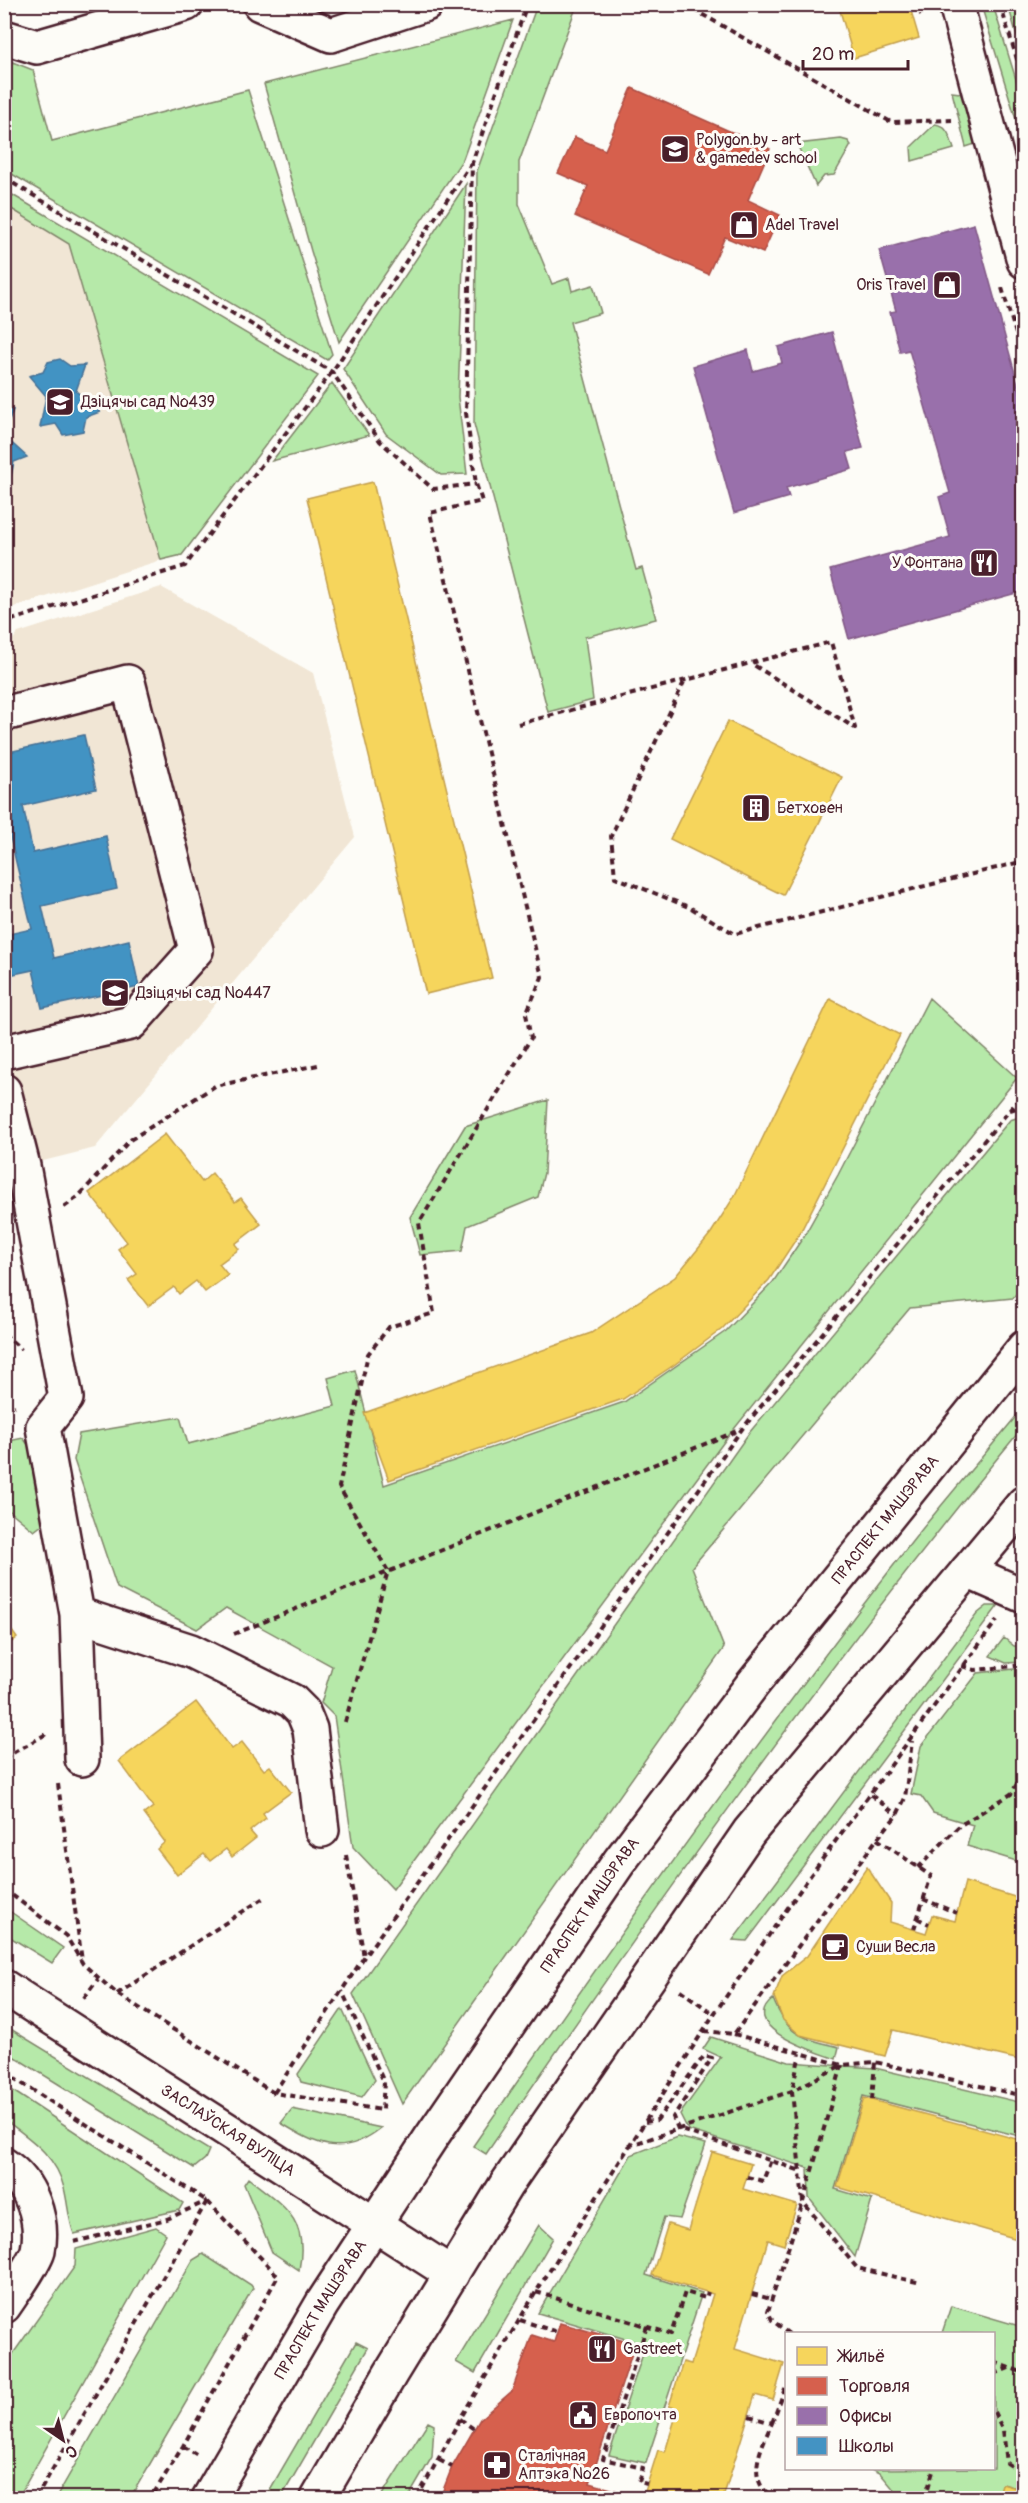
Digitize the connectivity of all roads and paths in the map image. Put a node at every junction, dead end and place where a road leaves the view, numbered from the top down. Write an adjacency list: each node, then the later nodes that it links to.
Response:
1 (186, 4): 8 (main road)
2 (260, 4): 3 (main road)
3 (426, 4)
4 (527, 4): 11 (path)
5 (684, 4): 10 (path)
6 (956, 4): 13 (main road)
7 (1000, 4): 9 (path)
8 (4, 37)
9 (1023, 82)
10 (955, 131)
11 (472, 163): 15 (path); 16 (path)
12 (4, 178): 15 (path)
13 (1011, 270): 14 (path)
14 (1023, 360)
15 (332, 372): 16 (path); 17 (path)
16 (476, 483): 33 (path)
17 (4, 629)
18 (753, 663): 18 (path); 19 (path)
19 (684, 681): 21 (path); 22 (path)
20 (4, 714): 23 (main road)
21 (518, 724)
22 (1023, 861)
23 (4, 1052)
24 (318, 1065): 29 (path)
25 (4, 1091): 29 (main road)
26 (1023, 1093): 28 (path)
27 (1023, 1106): 28 (path)
28 (1009, 1110): 31 (path)
29 (35, 1229): 36 (main road)
30 (1023, 1348): 83 (main road, ПРАСПЕКТ МАШЭРАВА)
31 (742, 1429): 33 (path); 59 (path)
32 (1023, 1503): 34 (main road)
33 (388, 1571): 37 (path); 40 (path)
34 (967, 1571): 35 (main road); 85 (main road)
35 (1020, 1595): 39 (path)
36 (77, 1614): 37 (main road); 44 (main road)
37 (191, 1651): 48 (main road)
38 (1023, 1665): 39 (path)
39 (962, 1666): 41 (path)
40 (344, 1726)
41 (912, 1738): 46 (path); 47 (path)
42 (53, 1743): 43 (path)
43 (4, 1758)
44 (70, 1768): 60 (path)
45 (1023, 1772): 51 (path)
46 (871, 1795): 47 (path); 64 (path)
47 (897, 1815): 49 (path)
48 (322, 1830)
49 (876, 1839): 51 (path); 65 (path)
50 (346, 1853): 59 (path)
51 (918, 1868): 54 (path)
52 (4, 1889): 60 (path)
53 (265, 1897): 63 (path)
54 (923, 1899): 55 (path); 56 (path)
55 (957, 1913)
56 (917, 1918): 57 (path); 58 (path)
57 (929, 1924)
58 (914, 1929)
59 (364, 1957): 62 (path)
60 (83, 1964): 63 (path)
61 (4, 1987): 83 (main road, ЗАСЛАЎСКАЯ ВУЛІЦА)
62 (342, 1990): 71 (path); 71 (path)
63 (117, 1994): 71 (path)
64 (703, 2031): 65 (path); 74 (path)
65 (734, 2034): 66 (path)
66 (800, 2053): 68 (path); 70 (path)
67 (875, 2062): 68 (path); 72 (path); 73 (path)
68 (842, 2065): 70 (path); 82 (path)
69 (4, 2072): 81 (path)
70 (792, 2091): 75 (path); 79 (path)
71 (274, 2093)
72 (1023, 2096)
73 (872, 2100)
74 (644, 2122): 75 (path); 76 (path)
75 (678, 2129): 76 (path); 77 (path)
76 (628, 2146): 87 (path)
77 (771, 2160): 79 (path); 80 (path)
78 (4, 2165): 91 (main road)
79 (801, 2170): 82 (path)
80 (747, 2177)
81 (207, 2201): 84 (path); 112 (path); 113 (path)
82 (803, 2202): 86 (path); 90 (path)
83 (374, 2225): 85 (main road, ЗАСЛАЎСКАЯ ВУЛІЦА); 114 (main road, ПРАСПЕКТ МАШЭРАВА)
84 (75, 2242)
85 (452, 2274): 115 (main road)
86 (921, 2283)
87 (536, 2292): 92 (path); 93 (path)
88 (708, 2292): 93 (path)
89 (752, 2294): 90 (path)
90 (771, 2299): 95 (path)
91 (4, 2306)
92 (520, 2320): 94 (path); 103 (path)
93 (647, 2326): 110 (path)
94 (557, 2332)
95 (787, 2332)
96 (995, 2363): 97 (path)
97 (1009, 2368): 98 (path); 99 (path)
98 (995, 2373)
99 (1023, 2373)
100 (785, 2389): 104 (path)
101 (749, 2416): 104 (path)
102 (995, 2416): 109 (path)
103 (460, 2419): 105 (path); 106 (path)
104 (772, 2423): 111 (path)
105 (474, 2428)
106 (439, 2460): 107 (path); 116 (path)
107 (452, 2467)
108 (934, 2470): 119 (path)
109 (1023, 2474)
110 (647, 2484)
111 (766, 2494): 117 (path); 118 (path)
112 (36, 2499)
113 (150, 2499)
114 (209, 2499)
115 (318, 2499)
116 (417, 2499)
117 (756, 2499)
118 (774, 2499)
119 (925, 2499)

